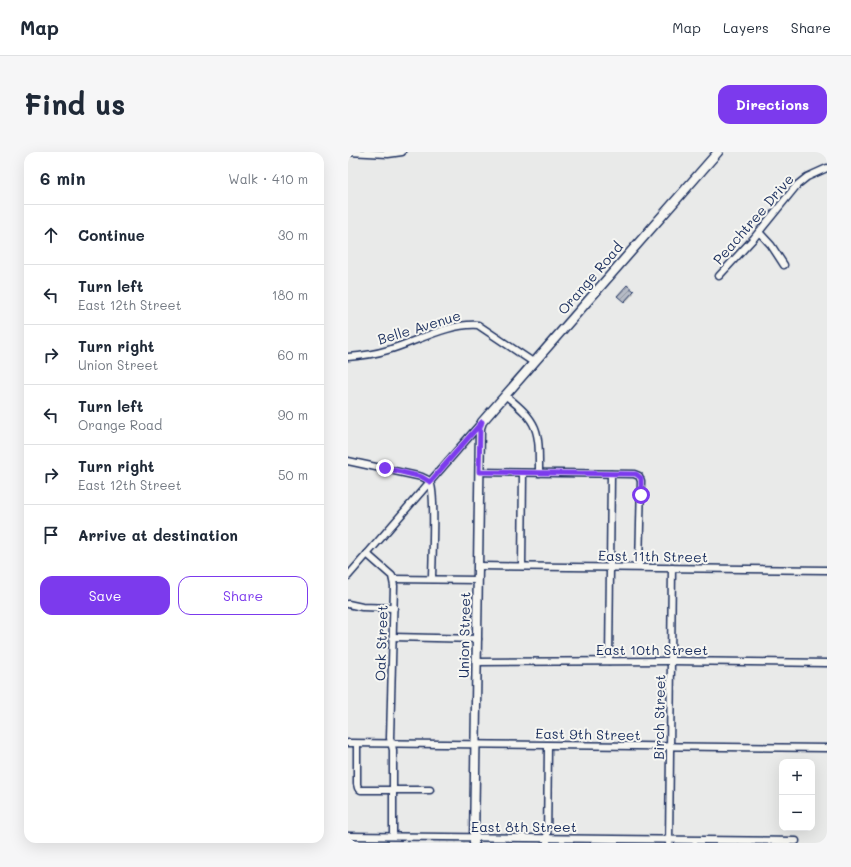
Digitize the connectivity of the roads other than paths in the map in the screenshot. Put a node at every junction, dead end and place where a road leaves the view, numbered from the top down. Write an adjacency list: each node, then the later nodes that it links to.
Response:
1 (348, 152): 2 (street)
2 (402, 152)
3 (718, 152): 9 (main road, Orange Road)
4 (827, 168): 5 (street, Peachtree Drive)
5 (759, 232): 6 (street); 7 (street, Peachtree Drive)
6 (784, 265)
7 (719, 276)
8 (348, 357): 9 (street, Belle Avenue)
9 (533, 362): 10 (main road, Orange Road)
10 (505, 395): 11 (main road, Orange Road); 15 (street)
11 (481, 425): 13 (main road, Union Street); 17 (street, Orange Road)
12 (348, 461): 17 (street)
13 (479, 472): 14 (street); 19 (main road, Union Street)
14 (523, 473): 15 (street); 20 (street)
15 (539, 473): 16 (street)
16 (611, 474): 21 (street); 22 (street)
17 (430, 482): 18 (street, Orange Road); 27 (street)
18 (367, 554): 25 (street, Orange Road); 26 (street)
19 (478, 566): 20 (street, East 11th Street); 28 (main road, Union Street)
20 (522, 566): 21 (street, East 11th Street)
21 (609, 567): 22 (street, East 11th Street); 33 (street)
22 (639, 567): 23 (street, East 11th Street)
23 (672, 568): 24 (street, East 11th Street); 34 (street, Birch Street)
24 (827, 570)
25 (348, 576)
26 (393, 579): 27 (street); 30 (street, Oak Street)
27 (432, 579): 28 (street)
28 (478, 580): 32 (main road, Union Street)
29 (348, 604): 30 (street)
30 (394, 608): 31 (street, Oak Street)
31 (393, 638): 32 (street); 39 (street, Oak Street)
32 (478, 640): 35 (main road, Union Street)
33 (609, 661): 34 (street, East 10th Street); 35 (street, East 10th Street)
34 (672, 661): 36 (street, East 10th Street); 42 (street, Birch Street)
35 (477, 662): 40 (main road, Union Street)
36 (827, 662)
37 (348, 743): 38 (street, East 9th Street)
38 (358, 744): 39 (street, East 9th Street); 44 (street)
39 (391, 744): 40 (street, East 9th Street); 44 (street, Oak Street)
40 (476, 745): 41 (street, East 9th Street); 48 (main road, Union Street)
41 (548, 746): 42 (street, East 9th Street); 50 (street)
42 (671, 747): 43 (street, East 9th Street); 51 (street, Birch Street)
43 (827, 748)
44 (392, 790): 45 (street); 47 (street, Oak Street)
45 (430, 790)
46 (348, 836): 47 (street, East 8th Street)
47 (393, 836): 48 (street, East 8th Street)
48 (475, 840): 49 (street, East 8th Street)
49 (516, 840): 50 (street, East 8th Street)
50 (547, 841): 51 (street, East 8th Street)
51 (669, 841): 52 (street, East 8th Street)
52 (796, 841)

